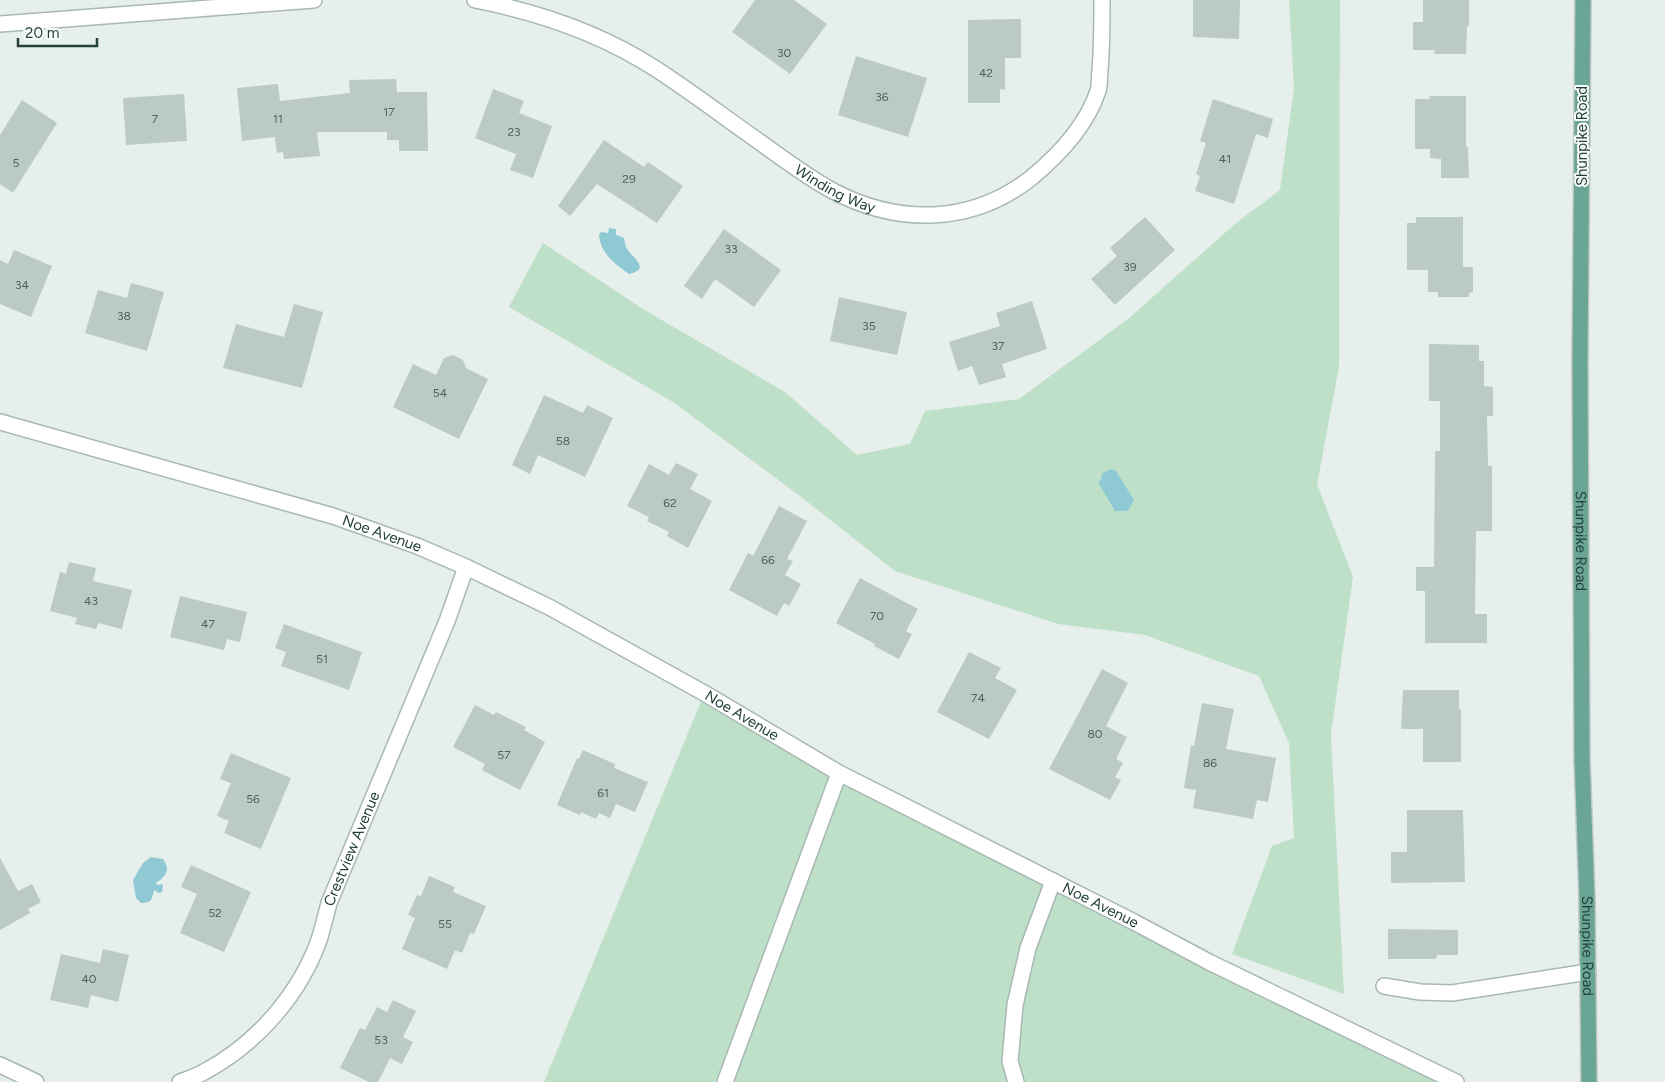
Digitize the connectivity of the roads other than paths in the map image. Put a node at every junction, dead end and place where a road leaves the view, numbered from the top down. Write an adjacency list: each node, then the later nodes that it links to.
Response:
1 (314, 0): 5 (street)
2 (475, 0): 3 (street, Winding Way)
3 (1102, 0)
4 (1582, 0): 10 (main road, Shunpike Road)
5 (0, 24)
6 (0, 422): 7 (street, Noe Avenue)
7 (466, 567): 8 (street, Noe Avenue); 14 (street, Crestview Avenue)
8 (839, 774): 9 (street, Noe Avenue); 15 (street)
9 (1053, 881): 16 (street); 17 (street, Noe Avenue)
10 (1588, 972): 11 (street); 18 (main road, Shunpike Road)
11 (1384, 986)
12 (0, 1066): 13 (street)
13 (36, 1082)
14 (180, 1082)
15 (725, 1082)
16 (1016, 1082)
17 (1456, 1082)
18 (1589, 1082)

